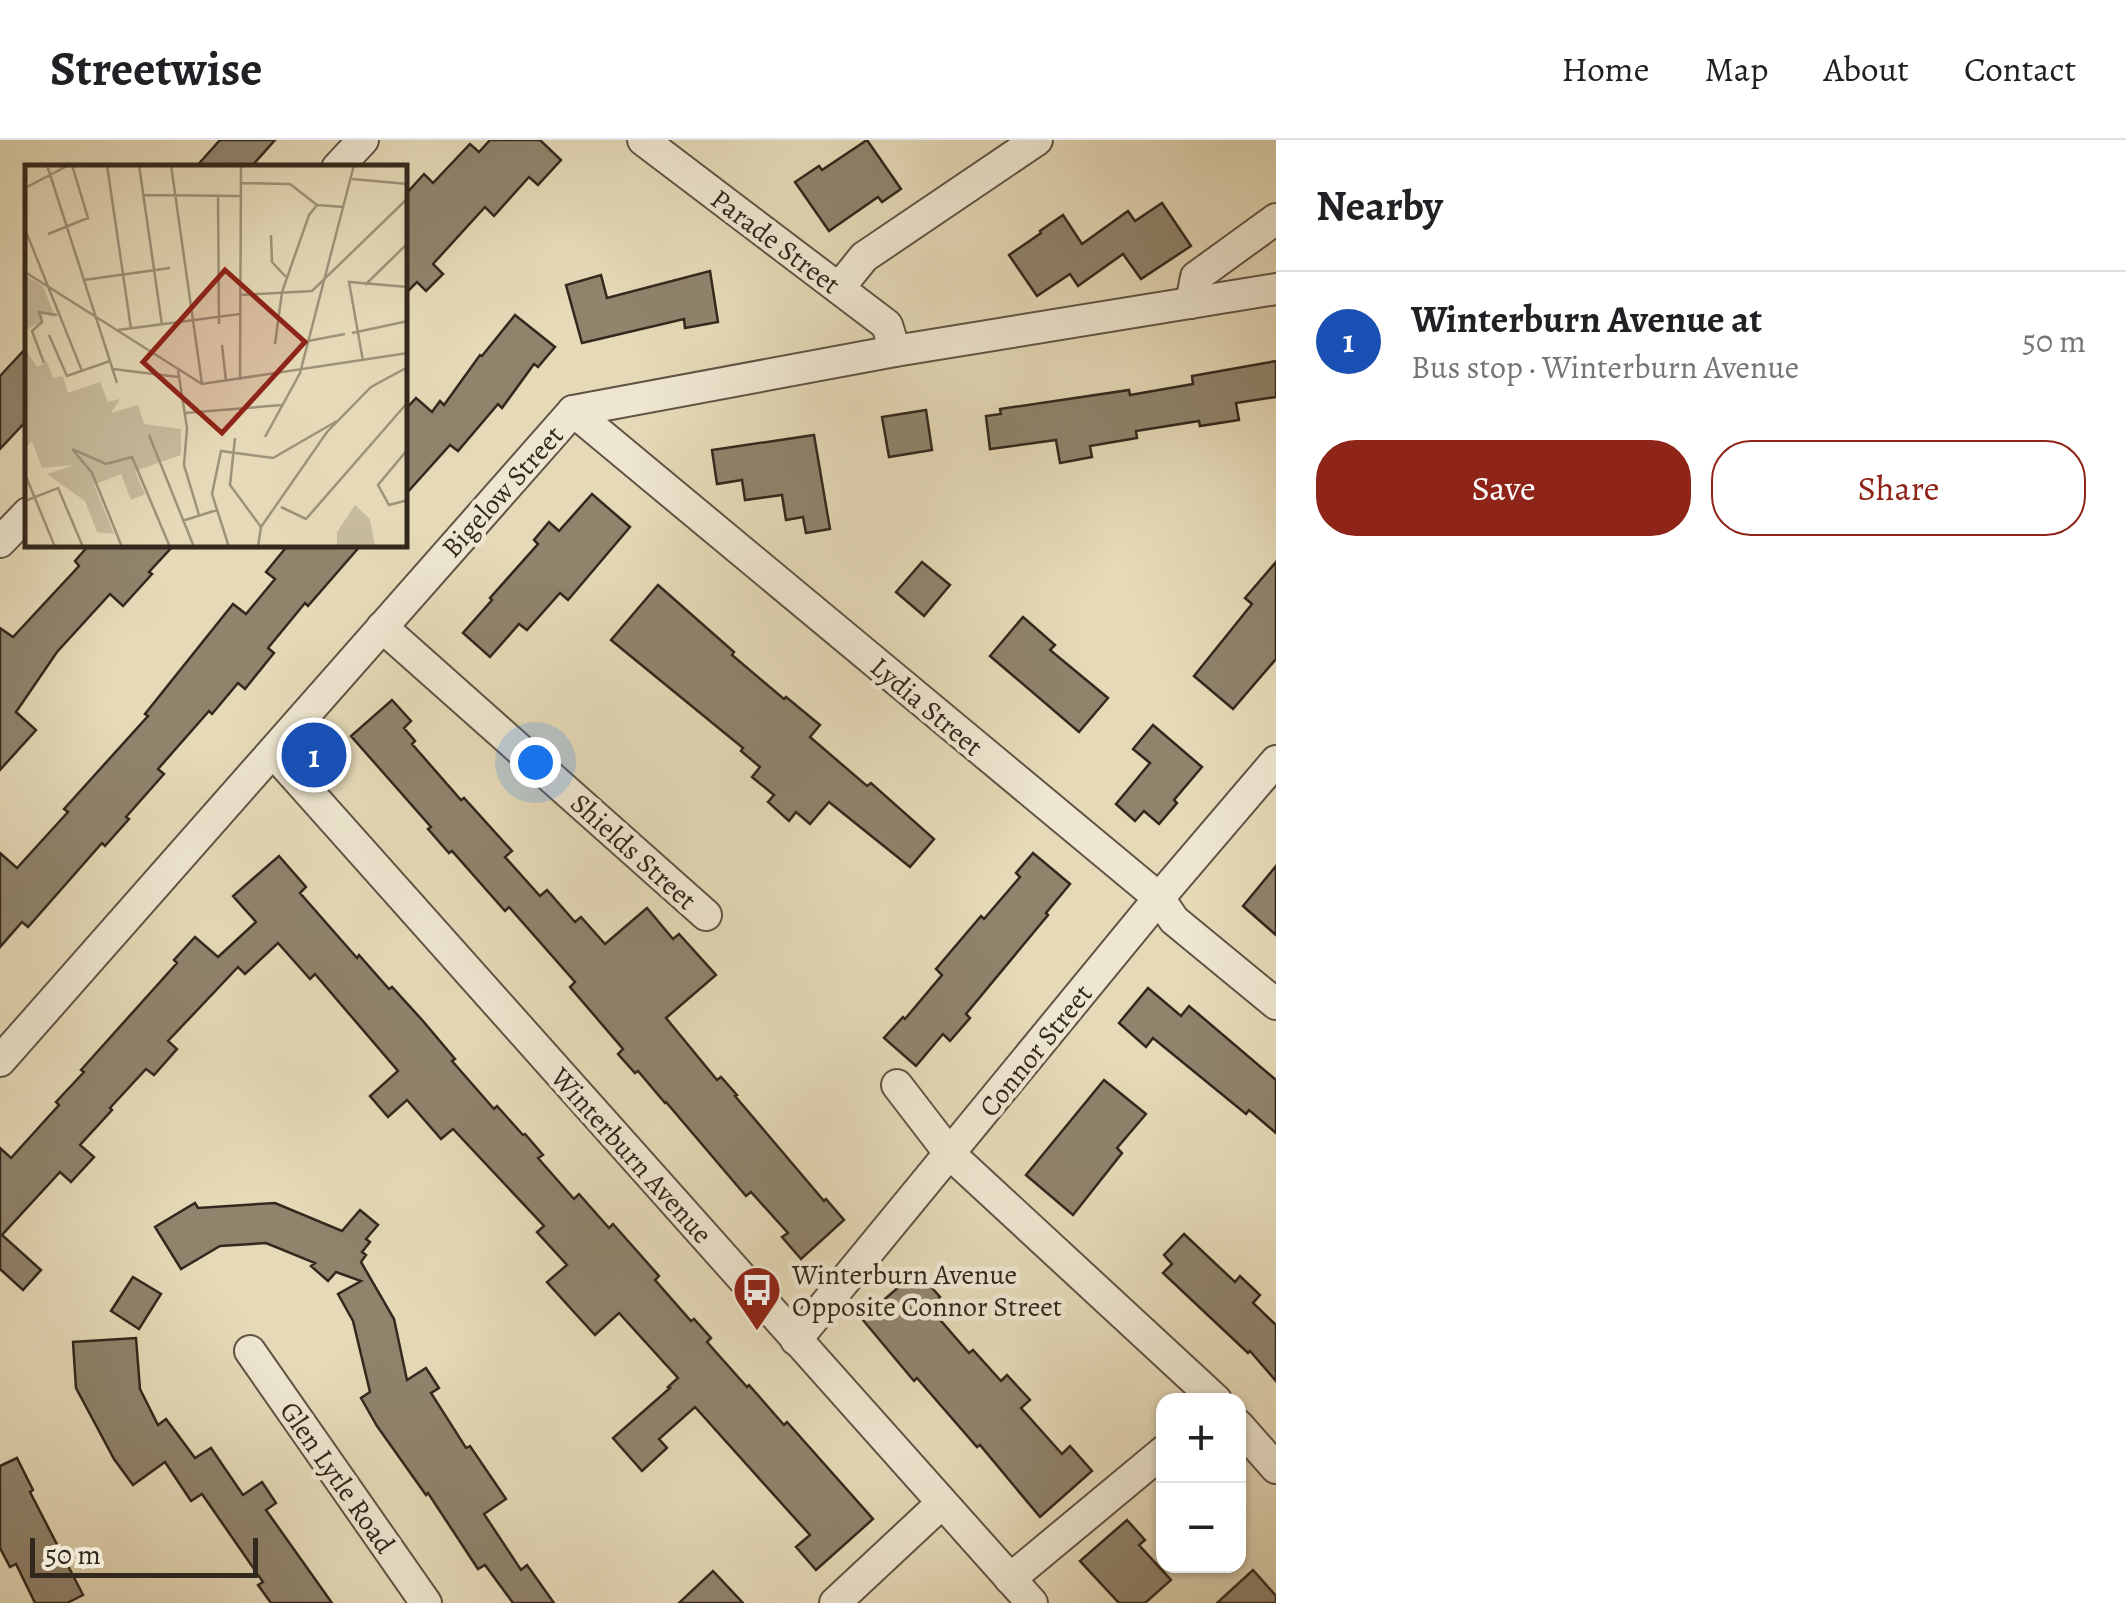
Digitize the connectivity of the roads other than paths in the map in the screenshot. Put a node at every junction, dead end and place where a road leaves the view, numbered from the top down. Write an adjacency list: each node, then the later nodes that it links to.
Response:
1 (363, 140): 4 (street)
2 (643, 140): 6 (street, Parade Street)
3 (1037, 140): 6 (street)
4 (340, 165)
5 (1276, 219): 8 (street)
6 (839, 288): 9 (street, Parade Street)
7 (1276, 288): 8 (street, Bigelow Street)
8 (1192, 303): 9 (street, Bigelow Street)
9 (894, 352): 10 (street, Bigelow Street)
10 (573, 411): 13 (street, Bigelow Street); 16 (street, Lydia Street)
11 (25, 516): 12 (street)
12 (0, 542)
13 (382, 627): 14 (street, Bigelow Street); 17 (street, Shields Street)
14 (273, 752): 19 (street, Bigelow Street); 22 (street, Winterburn Avenue)
15 (1276, 761): 16 (street, Connor Street)
16 (1158, 898): 18 (street, Lydia Street); 21 (street, Connor Street)
17 (706, 915)
18 (1276, 1004)
19 (0, 1061)
20 (898, 1085): 21 (street)
21 (950, 1154): 22 (street, Connor Street); 24 (street)
22 (796, 1340): 28 (street, Winterburn Avenue)
23 (250, 1352): 30 (street, Glen Lytle Road)
24 (1208, 1393)
25 (1246, 1435): 27 (street)
26 (1156, 1458): 29 (street)
27 (1276, 1468)
28 (942, 1504): 29 (street, Winterburn Avenue); 31 (street)
29 (1010, 1579): 32 (street, Winterburn Avenue)
30 (426, 1603)
31 (836, 1603)
32 (1032, 1603)

